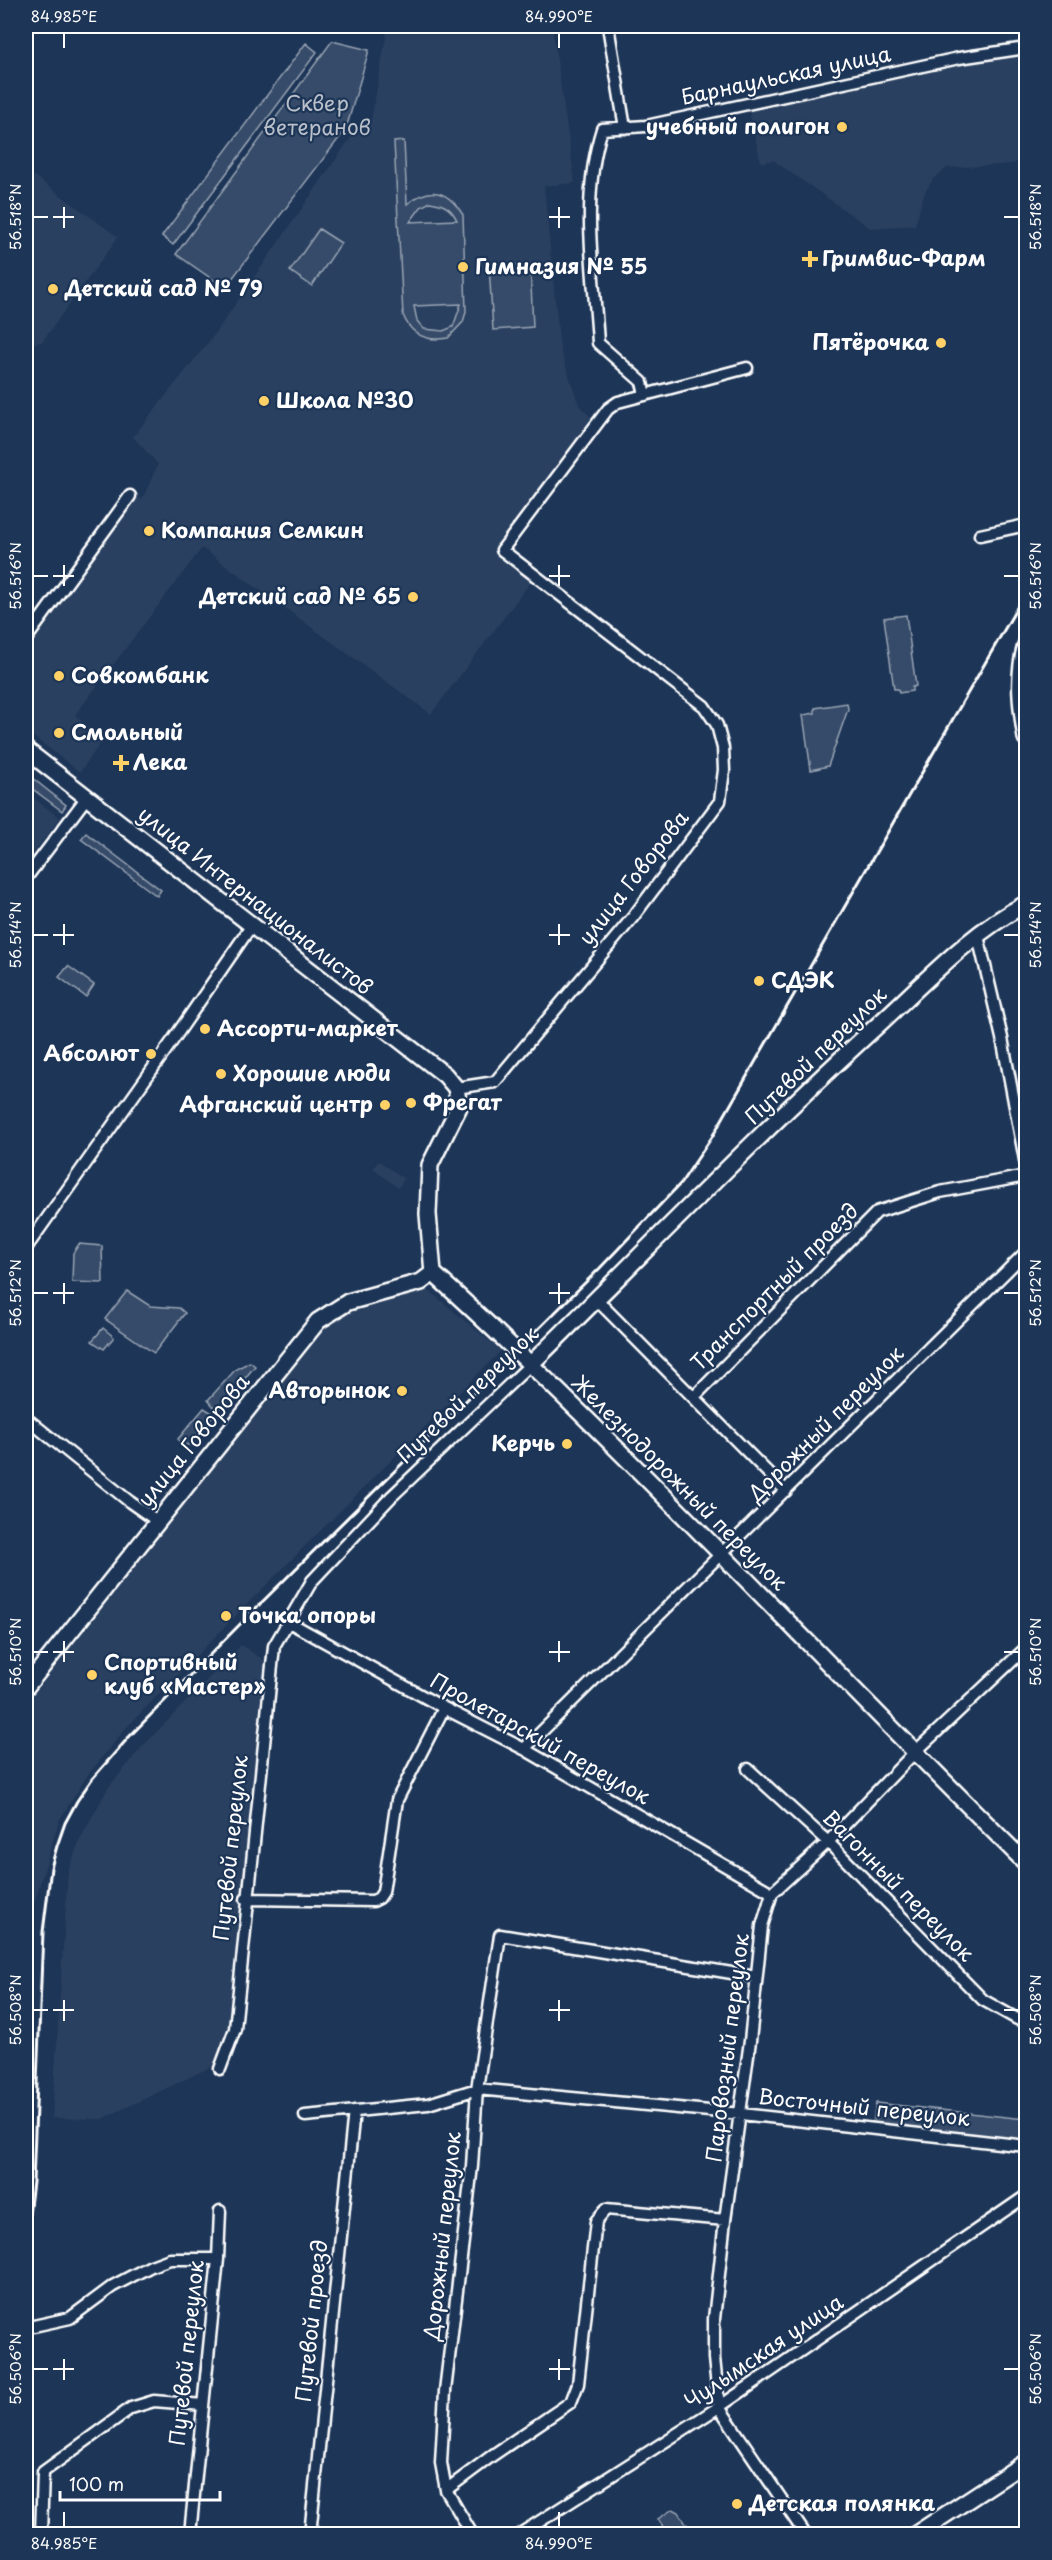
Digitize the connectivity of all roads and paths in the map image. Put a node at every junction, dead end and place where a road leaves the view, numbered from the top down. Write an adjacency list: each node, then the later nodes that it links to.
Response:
1 (608, 26): 3 (street)
2 (1026, 48): 3 (street, Барнаульская улица)
3 (625, 128): 5 (street, Барнаульская улица)
4 (747, 368): 5 (street)
5 (645, 395): 18 (street, улица Говорова)
6 (130, 496): 9 (street)
7 (1026, 525): 8 (street)
8 (980, 535)
9 (26, 639)
10 (1026, 645): 11 (street)
11 (1026, 730)
12 (26, 750): 13 (street, улица Интернационалистов)
13 (87, 797): 14 (street); 16 (street, улица Интернационалистов)
14 (26, 878)
15 (1026, 904): 17 (street, Путевой переулок)
16 (252, 925): 18 (street, улица Интернационалистов); 21 (street)
17 (978, 936): 19 (street); 24 (street, Путевой переулок)
18 (456, 1088): 23 (street)
19 (1026, 1165)
20 (1026, 1176): 26 (street, Транспортный проезд)
21 (26, 1248)
22 (1026, 1252): 28 (street, Дорожный переулок)
23 (433, 1274): 25 (street, Железнодорожный переулок); 29 (street, улица Говорова)
24 (597, 1300): 25 (street, Путевой переулок); 26 (street)
25 (532, 1364): 30 (street, Железнодорожный переулок); 31 (street, Путевой переулок)
26 (694, 1397): 28 (street)
27 (26, 1418): 29 (street)
28 (786, 1491): 30 (street, Дорожный переулок)
29 (157, 1521): 33 (street, улица Говорова)
30 (722, 1555): 35 (street, Дорожный переулок); 36 (street, Железнодорожный переулок)
31 (287, 1621): 34 (street, Пролетарский переулок); 41 (street, Путевой переулок)
32 (1026, 1648): 36 (street)
33 (26, 1687)
34 (444, 1708): 35 (street, Пролетарский переулок); 41 (street)
35 (524, 1749): 40 (street, Пролетарский переулок)
36 (914, 1753): 38 (street); 39 (street, Железнодорожный переулок)
37 (748, 1769): 38 (street, Вагонный переулок)
38 (828, 1842): 40 (street); 43 (street, Вагонный переулок)
39 (1026, 1863)
40 (772, 1893): 42 (street, Паровозный переулок)
41 (246, 1899): 44 (street, Путевой переулок)
42 (756, 1977): 45 (street, Дорожный переулок); 47 (street, Паровозный переулок)
43 (1026, 2020)
44 (220, 2069)
45 (477, 2089): 46 (street, Восточный переулок); 47 (street, Восточный переулок); 58 (street, Дорожный переулок)
46 (354, 2111): 48 (street, Восточный переулок); 61 (street, Путевой проезд)
47 (741, 2114): 49 (street, Восточный переулок); 52 (street, Паровозный переулок)
48 (305, 2116)
49 (1026, 2146)
50 (1026, 2196): 56 (street, Чулымская улица)
51 (220, 2211): 53 (street, Путевой переулок)
52 (725, 2220): 56 (street, Паровозный переулок); 58 (street)
53 (218, 2259): 54 (street); 55 (street, Путевой переулок)
54 (29, 2327)
55 (203, 2405): 59 (street); 60 (street, Путевой переулок)
56 (719, 2407): 63 (street, Чулымская улица); 64 (street, Паровозный переулок)
57 (1026, 2462): 65 (street)
58 (446, 2490): 62 (street, Дорожный переулок)
59 (41, 2535)
60 (190, 2535)
61 (310, 2535)
62 (472, 2535)
63 (519, 2535)
64 (805, 2535)
65 (916, 2535)

